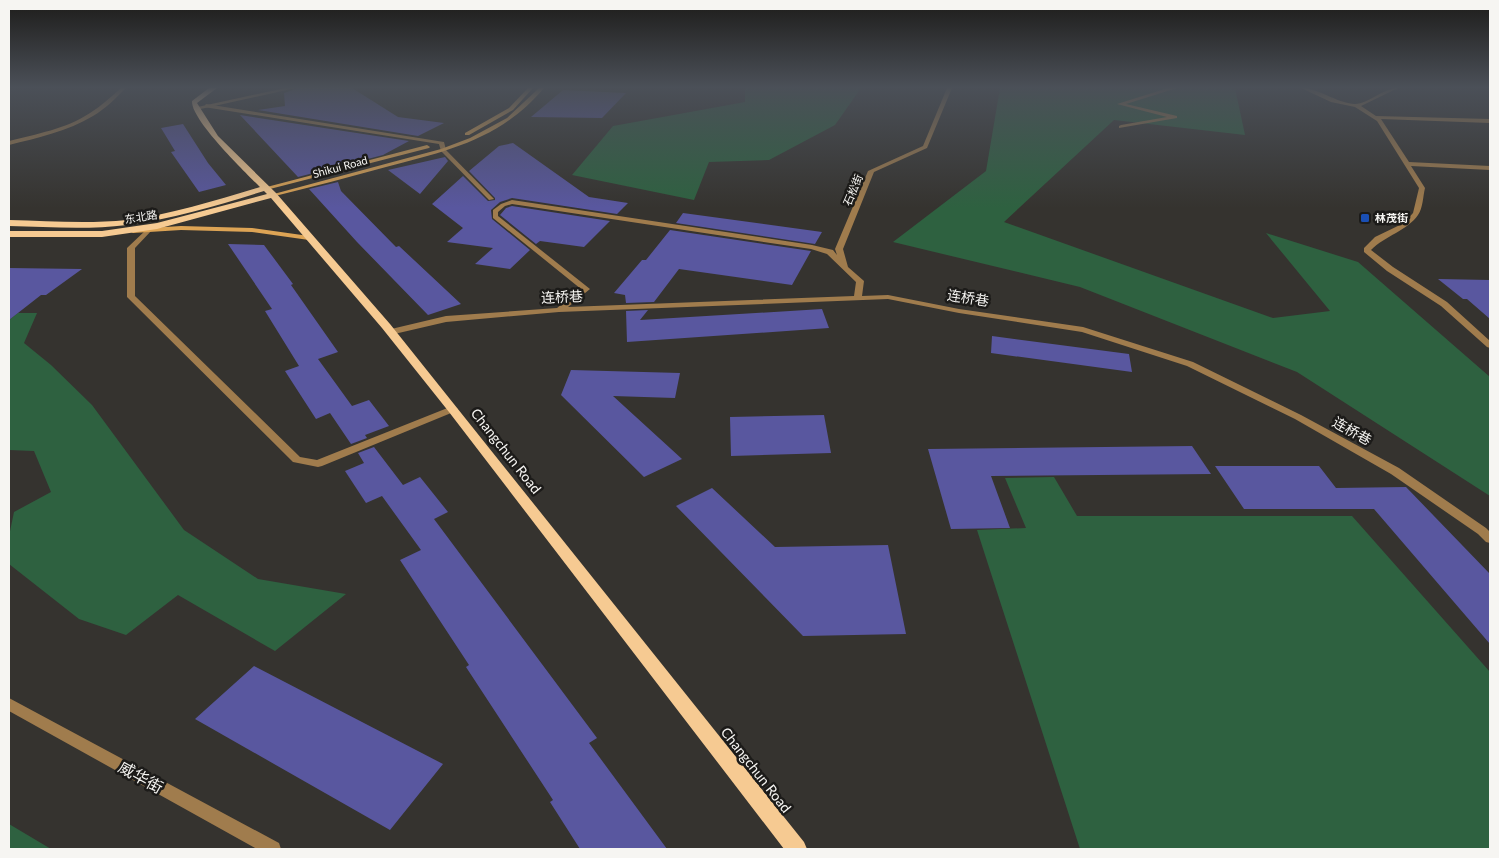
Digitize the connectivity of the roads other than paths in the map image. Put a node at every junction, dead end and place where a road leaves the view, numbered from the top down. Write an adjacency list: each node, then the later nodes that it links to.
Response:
1 (59, 128): 8 (street)
2 (210, 128): 12 (main road, Changchun Road)
3 (333, 128): 9 (street)
4 (479, 128): 9 (main road, Shikui Road)
5 (495, 128): 9 (main road, Shikui Road)
6 (933, 128): 20 (street, 石松街)
7 (1383, 128): 10 (street)
8 (9, 142)
9 (442, 147): 12 (main road, Shikui Road); 13 (main road, Shikui Road); 14 (street)
10 (1407, 164): 11 (street); 24 (street)
11 (1490, 168)
12 (266, 188): 13 (main road, Changchun Road); 15 (main road, 东北路)
13 (273, 196): 18 (main road, 东北路); 19 (main road, Changchun Road)
14 (491, 199)
15 (9, 223)
16 (149, 230): 18 (main road); 19 (main road); 25 (street)
17 (9, 234): 18 (main road, 东北路)
18 (102, 234)
19 (309, 238): 23 (main road, Changchun Road)
20 (845, 268): 21 (street, 石松街); 22 (street)
21 (858, 298): 22 (street, 连桥巷); 26 (street, 连桥巷)
22 (559, 310): 23 (street, 连桥巷)
23 (390, 332): 25 (main road, Changchun Road)
24 (1490, 345)
25 (453, 409): 29 (main road, Changchun Road)
26 (1490, 539)
27 (9, 704): 28 (street, 威华街)
28 (273, 849)
29 (797, 849)

